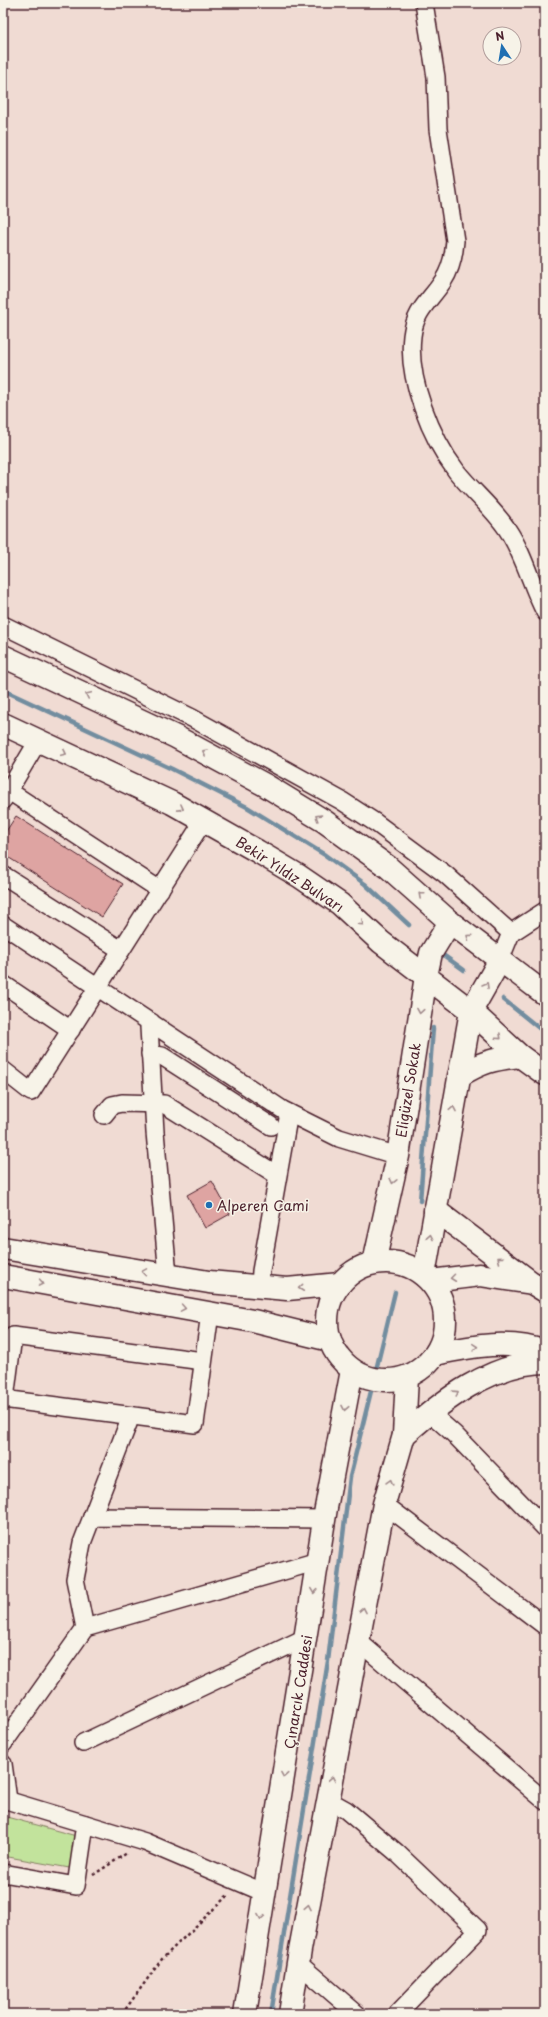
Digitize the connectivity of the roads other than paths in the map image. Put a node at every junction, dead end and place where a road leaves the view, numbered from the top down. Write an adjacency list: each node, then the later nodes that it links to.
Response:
1 (424, 3): 2 (street)
2 (545, 612)
3 (3, 625): 14 (street)
4 (3, 656): 12 (main road, one-way to 4)
5 (3, 724): 6 (main road, Bekir Yıldız Bulvarı)
6 (38, 741): 7 (street); 8 (main road, Bekir Yıldız Bulvarı, one-way to 8)
7 (6, 795): 10 (street)
8 (204, 820): 10 (street); 17 (main road, Bekir Yıldız Bulvarı, one-way to 17)
9 (3, 875): 15 (street)
10 (160, 890): 15 (street)
11 (545, 911): 14 (street)
12 (450, 922): 16 (main road, one-way to 12); 17 (main road, Eligüzel Sokak)
13 (3, 926): 19 (street)
14 (512, 933): 16 (street)
15 (122, 950): 19 (street)
16 (500, 960): 20 (main road); 21 (main road, one-way to 16)
17 (426, 976): 21 (main road, Bekir Yıldız Bulvarı); 33 (main road, Eligüzel Sokak, one-way to 33)
18 (3, 984): 23 (street)
19 (98, 987): 22 (street); 23 (street)
20 (545, 994)
21 (471, 1011): 25 (main road, Bekir Yıldız Bulvarı, one-way to 25); 28 (main road)
22 (151, 1022): 24 (street); 30 (street)
23 (71, 1030): 26 (street)
24 (150, 1054): 29 (street); 32 (street)
25 (520, 1056): 27 (main road, Bekir Yıldız Bulvarı); 28 (main road)
26 (3, 1070)
27 (545, 1074)
28 (459, 1076): 35 (main road, one-way to 28)
29 (153, 1103): 31 (street); 34 (street); 38 (street)
30 (289, 1113): 33 (street); 34 (street)
31 (104, 1115)
32 (271, 1126)
33 (398, 1156): 37 (main road, Eligüzel Sokak, one-way to 37)
34 (277, 1176): 42 (street)
35 (435, 1210): 40 (main road, one-way to 35); 43 (main road, one-way to 35)
36 (3, 1248): 38 (main road, one-way to 36)
37 (374, 1262): 40 (main road); 41 (main road)
38 (168, 1275): 42 (main road)
39 (3, 1276): 44 (main road, one-way to 44)
40 (427, 1278): 43 (main road, one-way to 40); 47 (main road)
41 (340, 1284): 42 (main road, one-way to 42); 45 (main road)
42 (260, 1287)
43 (538, 1287)
44 (210, 1313): 45 (main road); 48 (street)
45 (330, 1340): 50 (main road)
46 (545, 1352): 47 (main road, one-way to 46)
47 (436, 1354): 51 (main road)
48 (204, 1361): 52 (street); 54 (street)
49 (545, 1362): 53 (main road, one-way to 49)
50 (352, 1370): 51 (main road); 58 (main road, Çınarcık Caddesi, one-way to 58)
51 (407, 1377): 55 (main road)
52 (4, 1399): 54 (street)
53 (429, 1412): 55 (main road); 59 (street)
54 (131, 1416): 57 (street)
55 (404, 1435): 56 (main road, one-way to 55)
56 (384, 1504): 61 (street); 64 (main road, one-way to 56)
57 (92, 1517): 58 (street); 62 (street)
58 (324, 1519): 60 (main road, Çınarcık Caddesi)
59 (545, 1528)
60 (318, 1561): 62 (street); 63 (main road, Çınarcık Caddesi, one-way to 63)
61 (545, 1626)
62 (84, 1628): 66 (street)
63 (307, 1637): 65 (street); 73 (main road, Çınarcık Caddesi, one-way to 73)
64 (358, 1641): 69 (main road, one-way to 64); 70 (street)
65 (83, 1743)
66 (3, 1744)
67 (3, 1764): 68 (street)
68 (6, 1799): 71 (street)
69 (328, 1800): 74 (main road, one-way to 69); 78 (street)
70 (545, 1801)
71 (85, 1824): 72 (street); 73 (street)
72 (3, 1873)
73 (265, 1892): 75 (main road, Çınarcık Caddesi, one-way to 75)
74 (298, 1963): 76 (main road); 77 (street)
75 (245, 2014)
76 (290, 2014)
77 (357, 2014)
78 (397, 2014)

